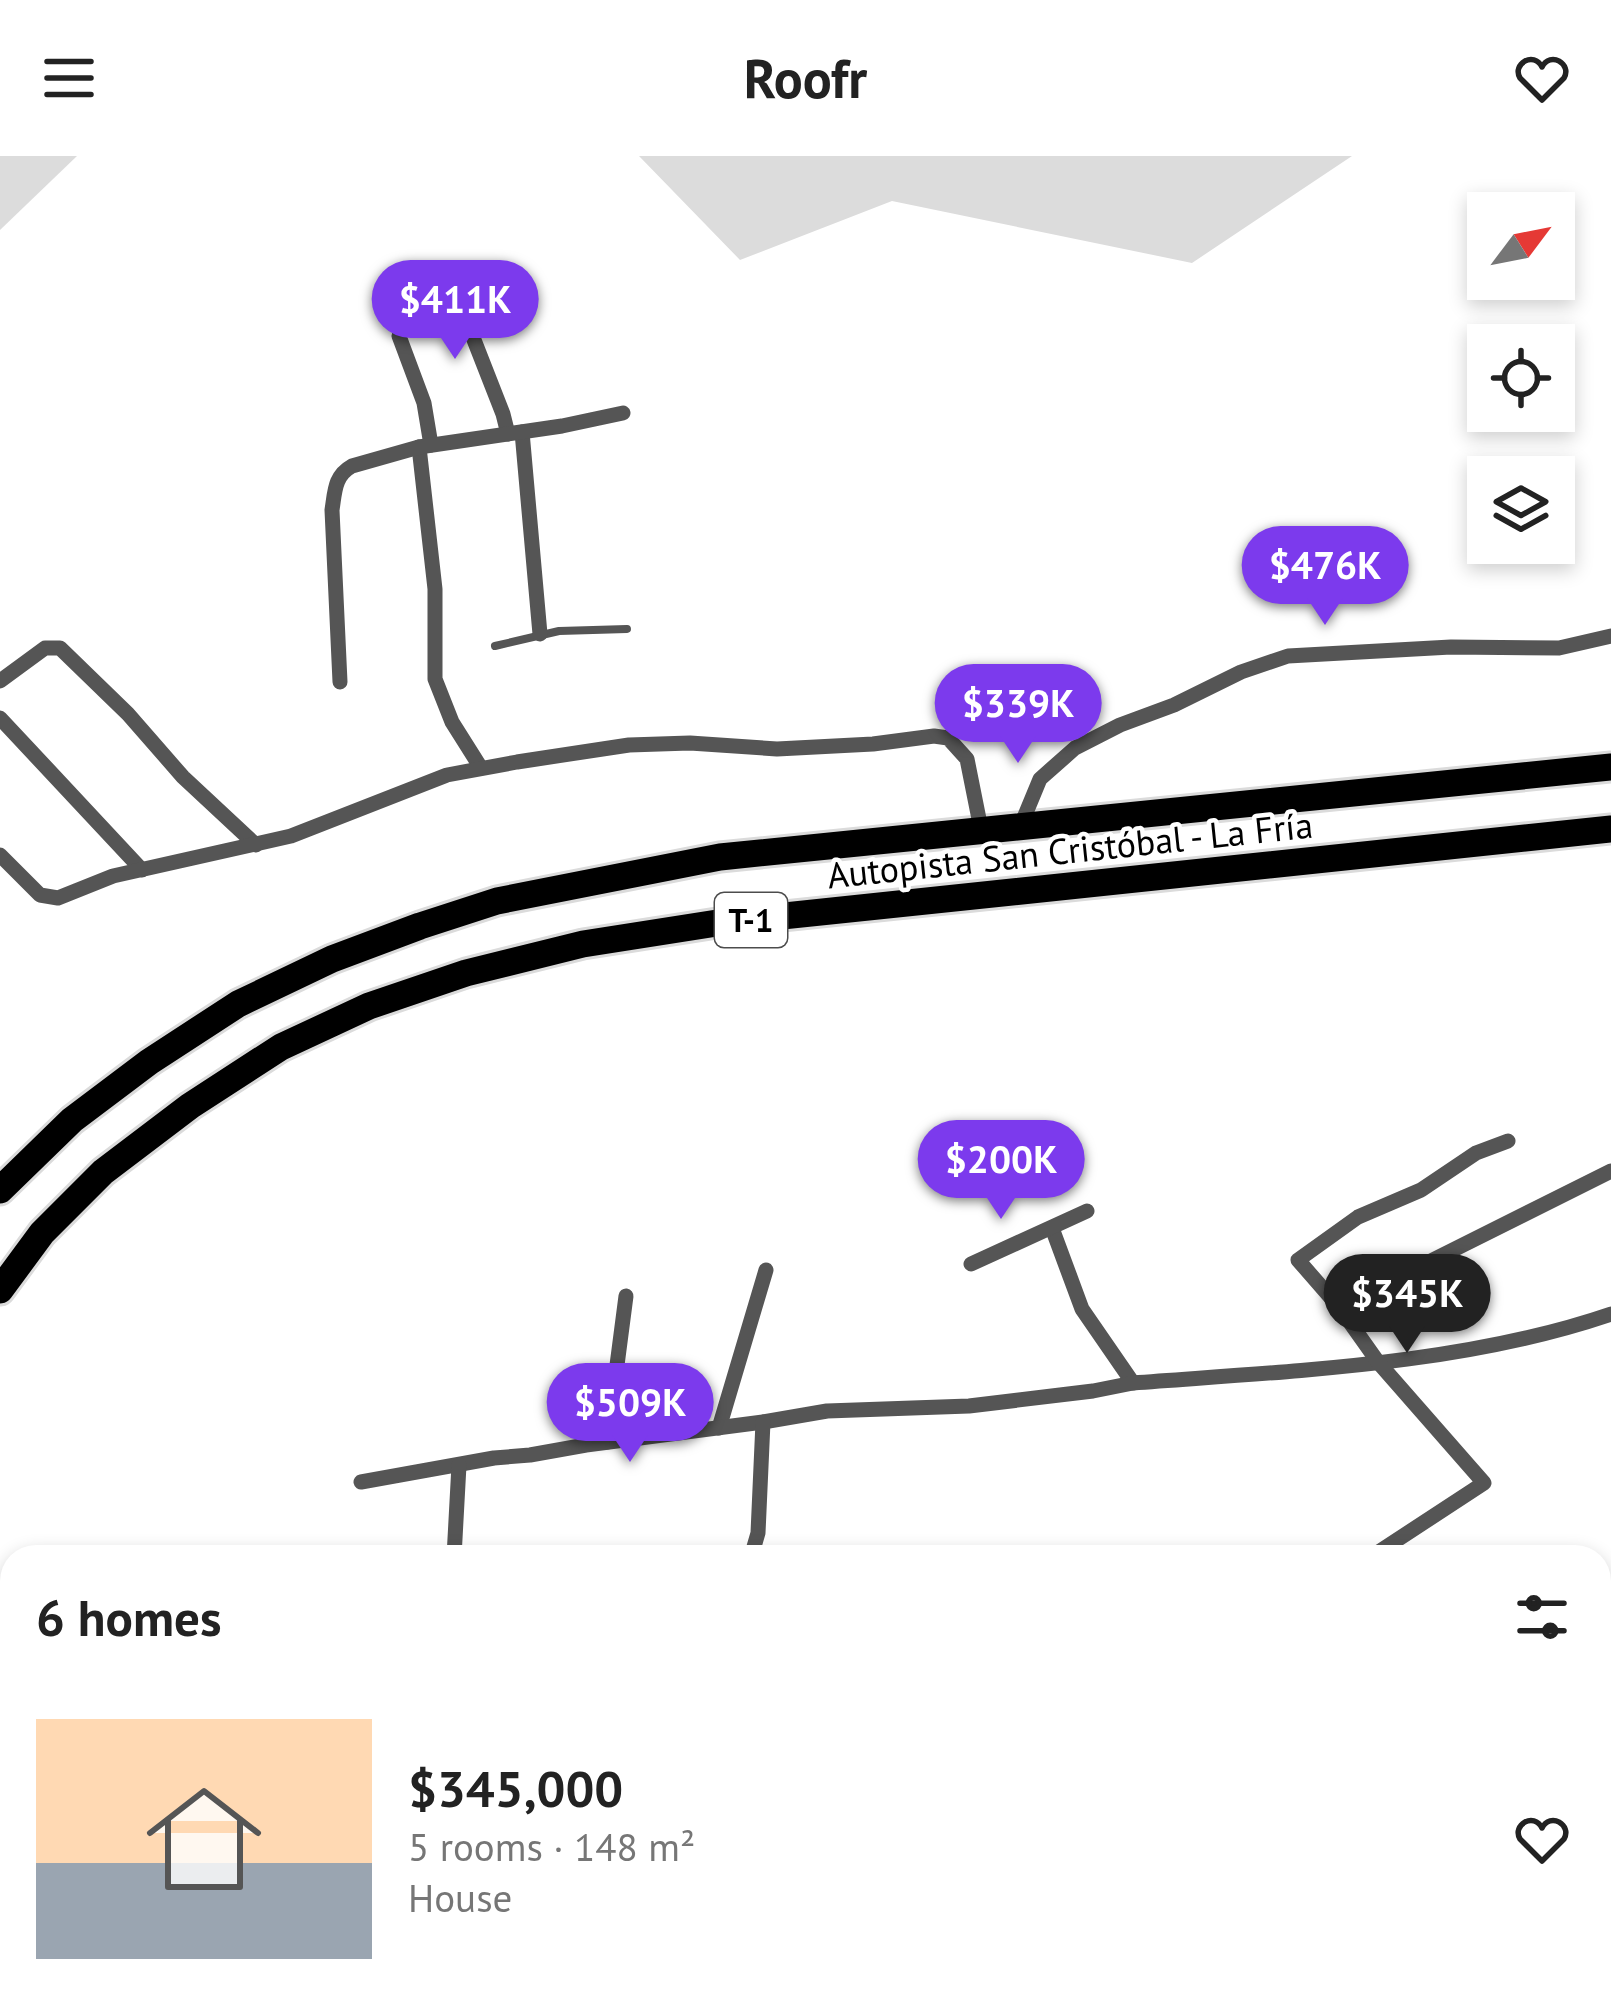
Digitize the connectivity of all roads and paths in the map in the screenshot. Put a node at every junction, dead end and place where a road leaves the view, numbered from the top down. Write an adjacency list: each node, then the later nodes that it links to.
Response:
1 (449, 275): 4 (street)
2 (399, 335): 5 (street)
3 (623, 413): 4 (street)
4 (515, 433): 5 (street); 7 (street)
5 (425, 446): 11 (street); 14 (street)
6 (627, 629): 7 (lane)
7 (540, 634): 9 (lane)
8 (1611, 637): 15 (street)
9 (495, 646)
10 (0, 681): 18 (street)
11 (340, 682)
12 (0, 718): 20 (street)
13 (1611, 767): 15 (highway, Autopista San Cristóbal - La Fría / T-1)
14 (481, 768): 17 (street); 18 (street)
15 (1021, 825): 17 (highway, Autopista San Cristóbal - La Fría / T-1)
16 (1611, 829): 28 (highway, Autopista San Cristóbal - La Fría / T-1)
17 (981, 830): 23 (highway, Autopista San Cristóbal - La Fría / T-1)
18 (256, 845): 20 (street)
19 (0, 855): 20 (street)
20 (142, 870)
21 (1508, 1142): 30 (street)
22 (1611, 1171): 30 (street)
23 (0, 1190)
24 (1087, 1211): 25 (street)
25 (1052, 1228): 26 (street); 33 (street)
26 (970, 1264)
27 (766, 1270): 35 (street)
28 (0, 1290)
29 (626, 1296): 36 (street)
30 (1340, 1307): 32 (street)
31 (1611, 1313): 32 (street)
32 (1378, 1362): 33 (street); 41 (street)
33 (1133, 1383): 34 (street)
34 (763, 1422): 35 (street); 40 (street)
35 (719, 1428): 36 (street)
36 (607, 1442): 37 (street)
37 (459, 1466): 38 (street); 39 (street)
38 (361, 1482)
39 (455, 1545)
40 (755, 1545)
41 (1389, 1545)

